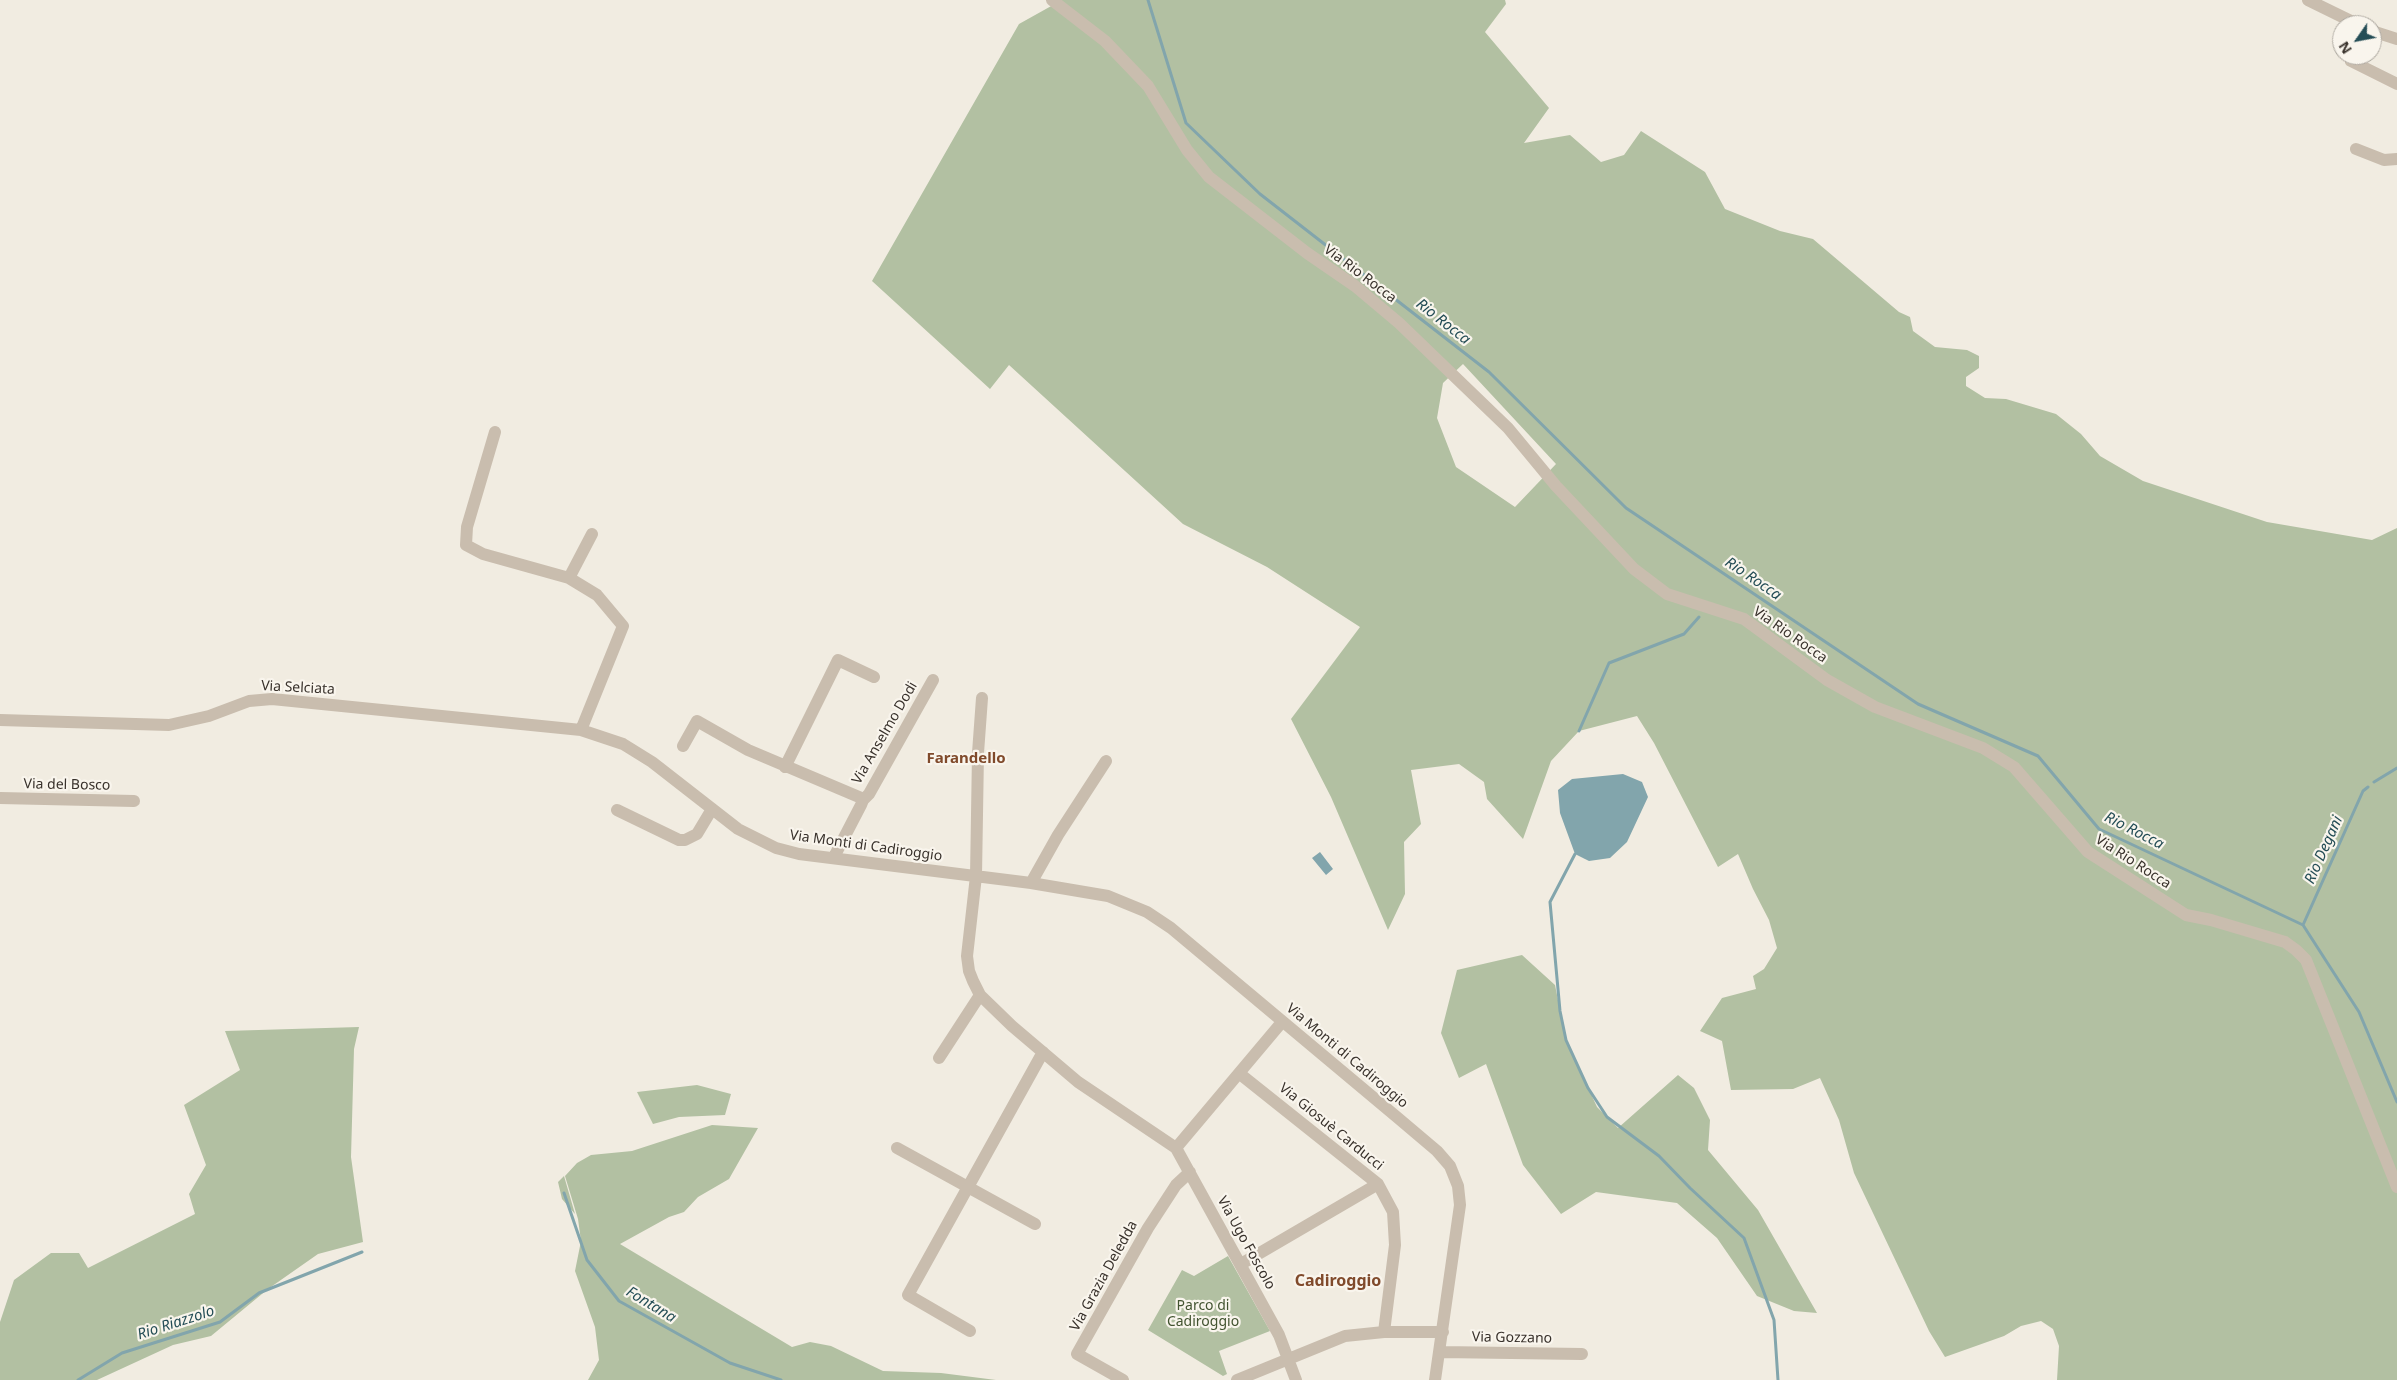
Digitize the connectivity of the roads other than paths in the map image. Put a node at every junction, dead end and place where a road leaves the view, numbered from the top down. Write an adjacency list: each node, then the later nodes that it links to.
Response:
1 (1052, 0): 39 (street, Via Rio Rocca)
2 (2308, 0): 3 (street)
3 (2339, 15)
4 (2382, 34): 5 (street)
5 (2397, 39)
6 (2359, 65): 7 (street)
7 (2397, 84)
8 (2356, 149): 9 (street)
9 (2397, 159)
10 (495, 432): 12 (street)
11 (592, 534): 12 (street)
12 (569, 578): 18 (street)
13 (874, 677): 21 (street)
14 (933, 680): 23 (street, Via Anselmo Dodi)
15 (982, 698): 28 (street)
16 (447, 717): 17 (street, Via Selciata); 18 (street, Via Monti di Cadiroggio)
17 (0, 720)
18 (581, 730): 25 (street, Via Monti di Cadiroggio)
19 (683, 746): 21 (street, Via Anselmo Dodi)
20 (1106, 761): 29 (street)
21 (785, 767): 23 (street, Via Anselmo Dodi)
22 (0, 798): 24 (street, Via del Bosco)
23 (862, 800): 27 (street, Via Anselmo Dodi)
24 (134, 801)
25 (712, 809): 26 (street); 27 (street, Via Monti di Cadiroggio)
26 (616, 810)
27 (834, 857): 28 (street, Via Monti di Cadiroggio)
28 (976, 876): 29 (street, Via Monti di Cadiroggio); 30 (street)
29 (1031, 884): 31 (street, Via Monti di Cadiroggio)
30 (980, 995): 32 (street); 33 (street)
31 (1282, 1022): 34 (street); 45 (street, Via Monti di Cadiroggio)
32 (1043, 1052): 36 (street); 40 (street)
33 (939, 1058)
34 (1240, 1074): 36 (street); 38 (street, Via Giosuè Carducci)
35 (897, 1148): 40 (street)
36 (1176, 1148): 37 (street, Via Ugo Foscolo)
37 (1190, 1172): 42 (street, Via Ugo Foscolo); 49 (street, Via Grazia Deledda)
38 (1378, 1184): 42 (street); 44 (street, Via Giosuè Carducci)
39 (2397, 1187)
40 (968, 1188): 41 (street); 43 (street)
41 (1036, 1224)
42 (1241, 1264): 48 (street, Via Ugo Foscolo)
43 (970, 1330)
44 (1384, 1332): 45 (street); 48 (street)
45 (1443, 1332): 46 (street, Via Monti di Cadiroggio)
46 (1441, 1352): 47 (street, Via Gozzano); 52 (street, Via Monti di Cadiroggio)
47 (1582, 1354)
48 (1288, 1359): 50 (street); 51 (street, Via Ugo Foscolo)
49 (1123, 1380)
50 (1237, 1380)
51 (1296, 1380)
52 (1435, 1380)

